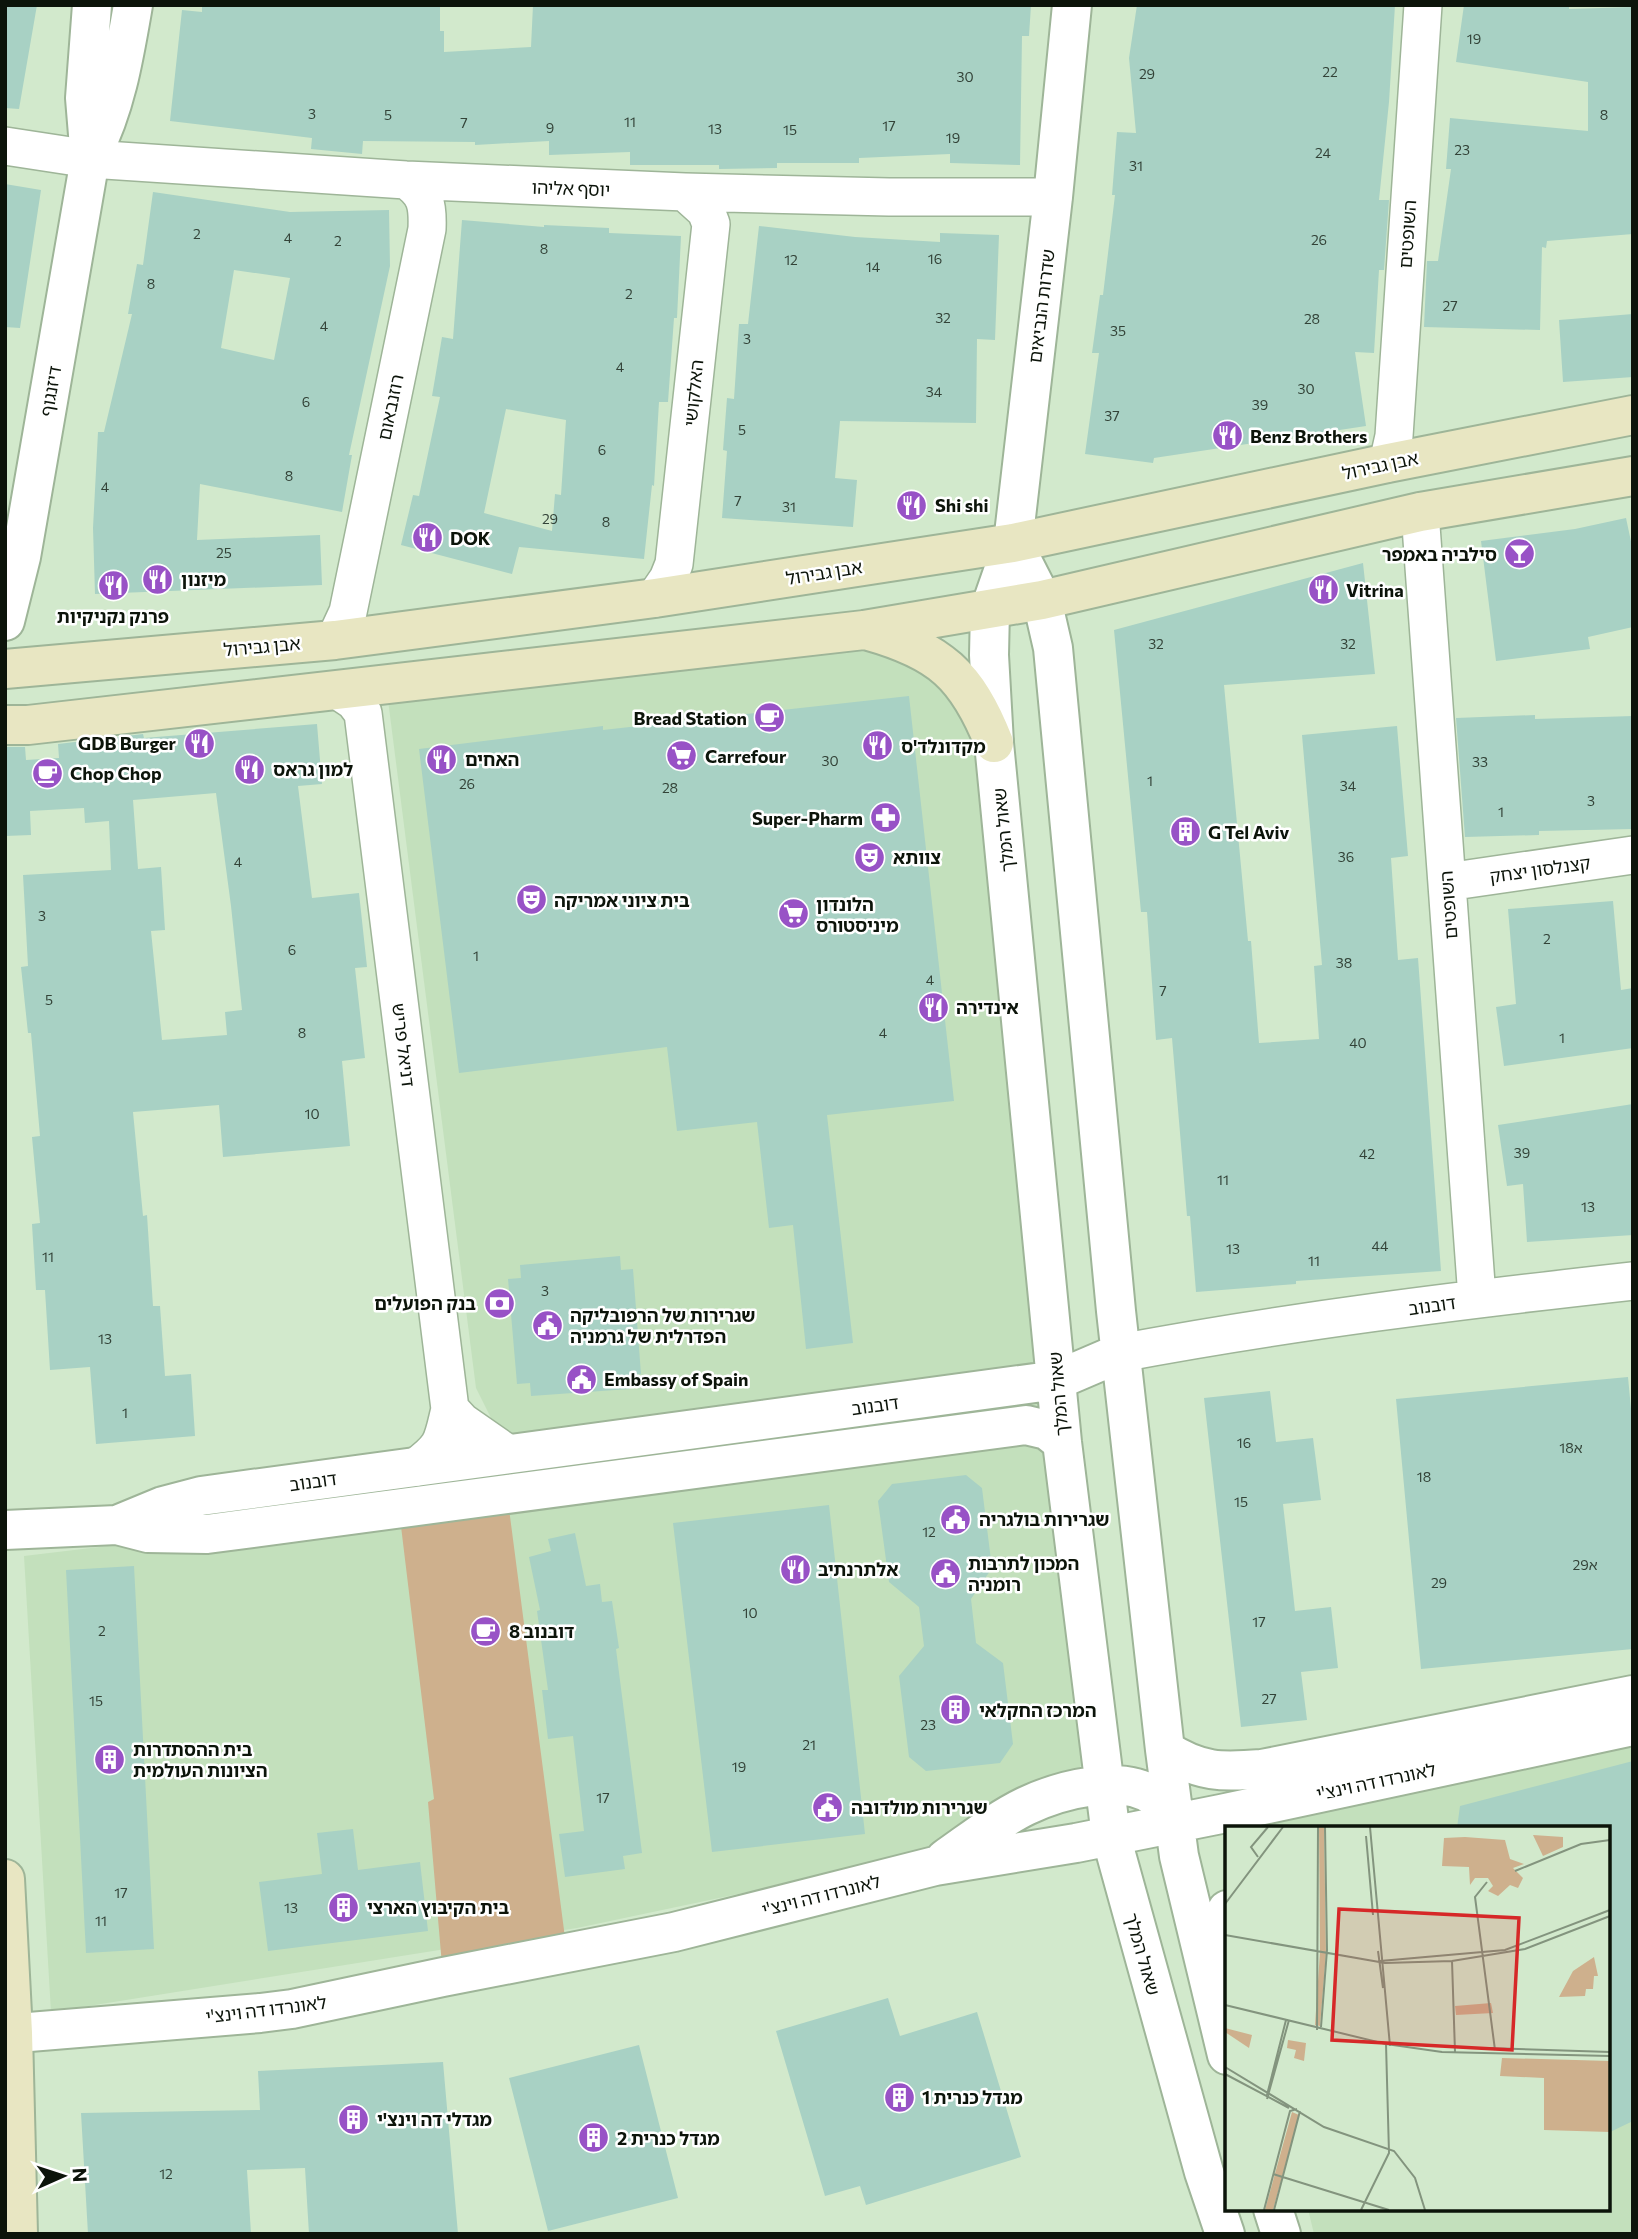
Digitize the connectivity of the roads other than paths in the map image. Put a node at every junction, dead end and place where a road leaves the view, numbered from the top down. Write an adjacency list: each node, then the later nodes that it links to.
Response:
1 (92, 5): 6 (street, דיזנגוף)
2 (133, 5): 6 (street, דיזנגוף)
3 (1072, 5): 9 (street, שדרות הנביאים)
4 (1423, 5): 11 (street, השופטים)
5 (5, 146): 6 (street, יוסף אליהו)
6 (90, 159): 7 (street, יוסף אליהו); 18 (street, דיזנגוף)
7 (405, 180): 8 (street, יוסף אליהו); 20 (street, רוזנבאום)
8 (685, 192): 9 (street, יוסף אליהו); 15 (street, האלקושי)
9 (1054, 197): 14 (street, שדרות הנביאים)
10 (1633, 415): 11 (main road, אבן גבירול)
11 (1388, 463): 14 (main road, אבן גבירול)
12 (1633, 476): 13 (main road)
13 (1420, 512): 16 (main road); 26 (street, השופטים)
14 (1013, 543): 15 (main road, אבן גבירול); 16 (street); 17 (street, שאול המלך)
15 (656, 598): 20 (main road, אבן גבירול)
16 (1042, 600): 17 (main road); 29 (street)
17 (990, 609): 19 (main road); 24 (street, שאול המלך)
18 (5, 621)
19 (864, 630): 22 (main road); 24 (main road)
20 (335, 639): 21 (main road, אבן גבירול)
21 (5, 669)
22 (339, 691): 23 (main road); 31 (street, דניאל פריש)
23 (5, 725)
24 (994, 743): 30 (street, שאול המלך)
25 (1633, 855): 26 (street, קצנלסון יצחק)
26 (1447, 882): 28 (street, השופטים)
27 (1633, 1281): 28 (street, דובנוב)
28 (1478, 1298): 29 (street, דובנוב)
29 (1120, 1353): 30 (street, דובנוב); 39 (street)
30 (1057, 1380): 32 (street, שאול המלך); 33 (street, דובנוב)
31 (450, 1409): 33 (street); 34 (street, דניאל פריש)
32 (1062, 1442): 35 (street, דובנוב); 40 (street, שאול המלך)
33 (508, 1454): 34 (street, דובנוב)
34 (416, 1467): 35 (street, דובנוב)
35 (117, 1525): 36 (street, דובנוב)
36 (5, 1530)
37 (1633, 1695): 39 (street, לאונרדו דה וינצ'י)
38 (1633, 1726): 41 (street, לאונרדו דה וינצ'י)
39 (1165, 1750): 42 (street)
40 (1104, 1785): 42 (street); 44 (street, שאול המלך); 45 (street)
41 (1313, 1794): 42 (street, לאונרדו דה וינצ'י); 43 (street)
42 (1174, 1823): 44 (street, לאונרדו דה וינצ'י); 50 (street)
43 (1272, 1826)
44 (1111, 1836): 45 (street, לאונרדו דה וינצ'י); 53 (street, שאול המלך)
45 (935, 1866): 49 (street, לאונרדו דה וינצ'י)
46 (5, 1879): 49 (main road)
47 (1225, 1916): 48 (street)
48 (1225, 2013)
49 (9, 2034): 52 (main road)
50 (1225, 2046)
51 (1274, 2211): 54 (street)
52 (18, 2234)
53 (1225, 2234)
54 (1281, 2234)

